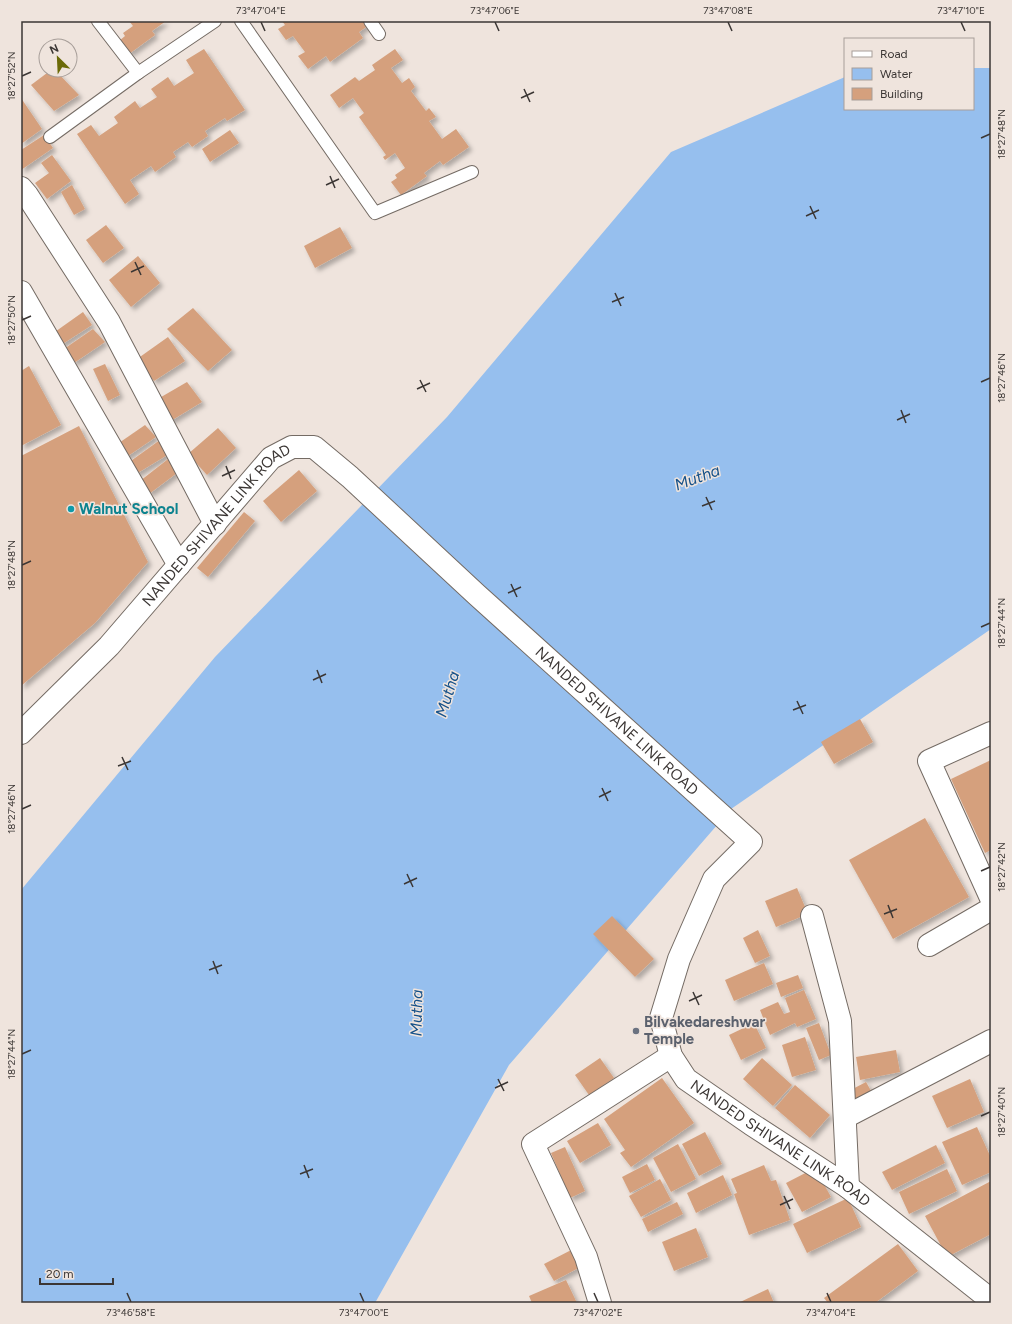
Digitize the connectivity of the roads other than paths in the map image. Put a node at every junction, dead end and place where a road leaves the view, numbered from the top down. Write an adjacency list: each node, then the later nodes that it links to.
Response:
1 (98, 21): 6 (lane)
2 (215, 21): 6 (lane)
3 (241, 21): 8 (lane)
4 (370, 21): 5 (lane)
5 (379, 34)
6 (138, 74): 7 (lane)
7 (50, 137)
8 (472, 172)
9 (21, 188): 11 (street)
10 (21, 292): 12 (street)
11 (215, 524): 12 (street, NANDED SHIVANE LINK ROAD); 20 (street, NANDED SHIVANE LINK ROAD)
12 (179, 565): 13 (street, NANDED SHIVANE LINK ROAD)
13 (21, 733)
14 (991, 734): 15 (street)
15 (991, 898)
16 (991, 909): 18 (street)
17 (812, 916): 21 (street)
18 (929, 945)
19 (991, 1041): 21 (street)
20 (671, 1056): 22 (street, NANDED SHIVANE LINK ROAD); 24 (street)
21 (845, 1117): 22 (street)
22 (848, 1187): 23 (street, NANDED SHIVANE LINK ROAD)
23 (991, 1300)
24 (600, 1303)

